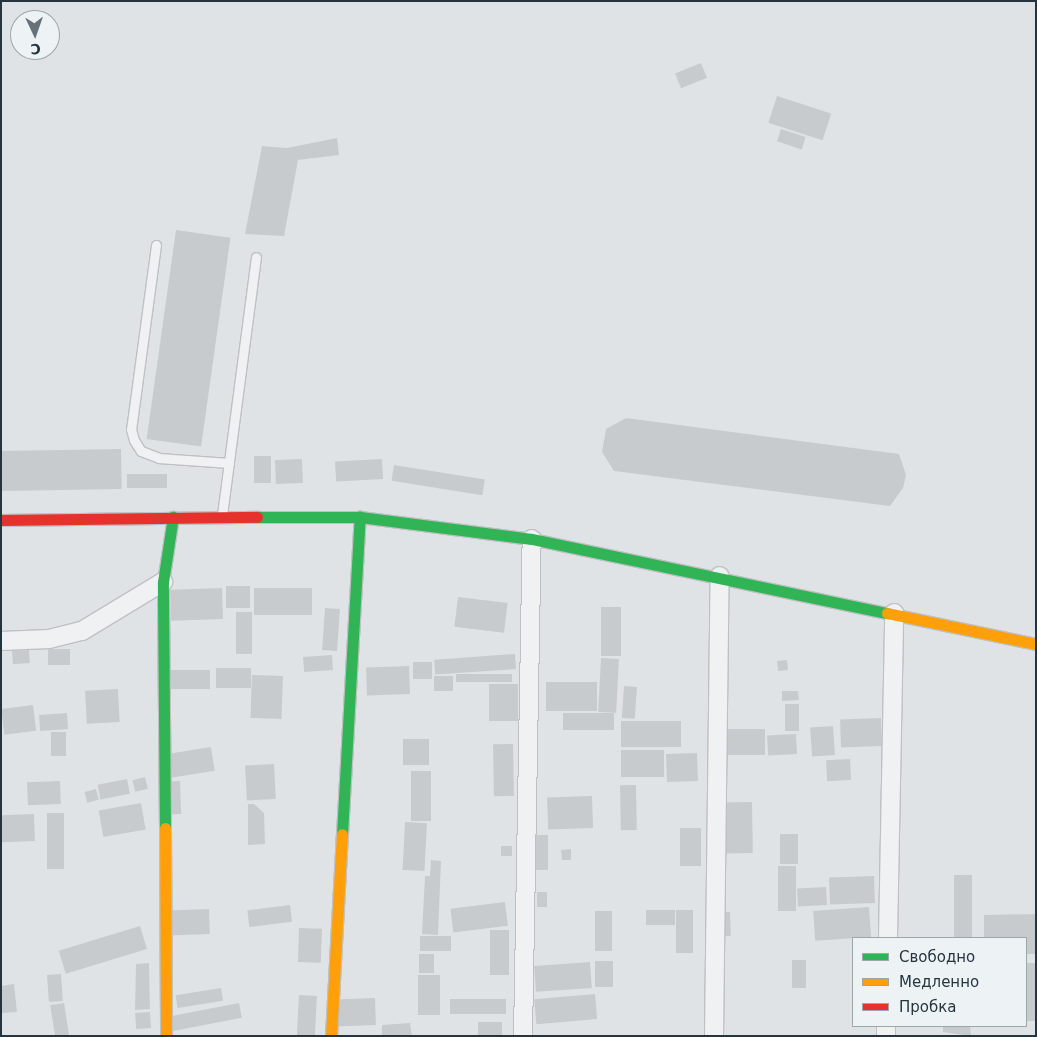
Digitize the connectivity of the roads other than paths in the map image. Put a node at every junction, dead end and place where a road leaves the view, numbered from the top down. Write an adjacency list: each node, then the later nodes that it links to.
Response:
1 (156, 245): 3 (lane)
2 (256, 257): 3 (lane)
3 (229, 463): 5 (lane)
4 (173, 517): 5 (main road); 7 (main road); 10 (main road)
5 (222, 517): 6 (main road)
6 (360, 518): 8 (main road); 16 (main road)
7 (1, 520)
8 (532, 538): 9 (main road); 17 (street)
9 (720, 576): 11 (main road); 18 (street)
10 (164, 582): 12 (street); 15 (main road)
11 (894, 613): 13 (main road); 14 (street)
12 (1, 641)
13 (1036, 644)
14 (888, 937)
15 (166, 1036)
16 (331, 1036)
17 (523, 1036)
18 (714, 1036)

